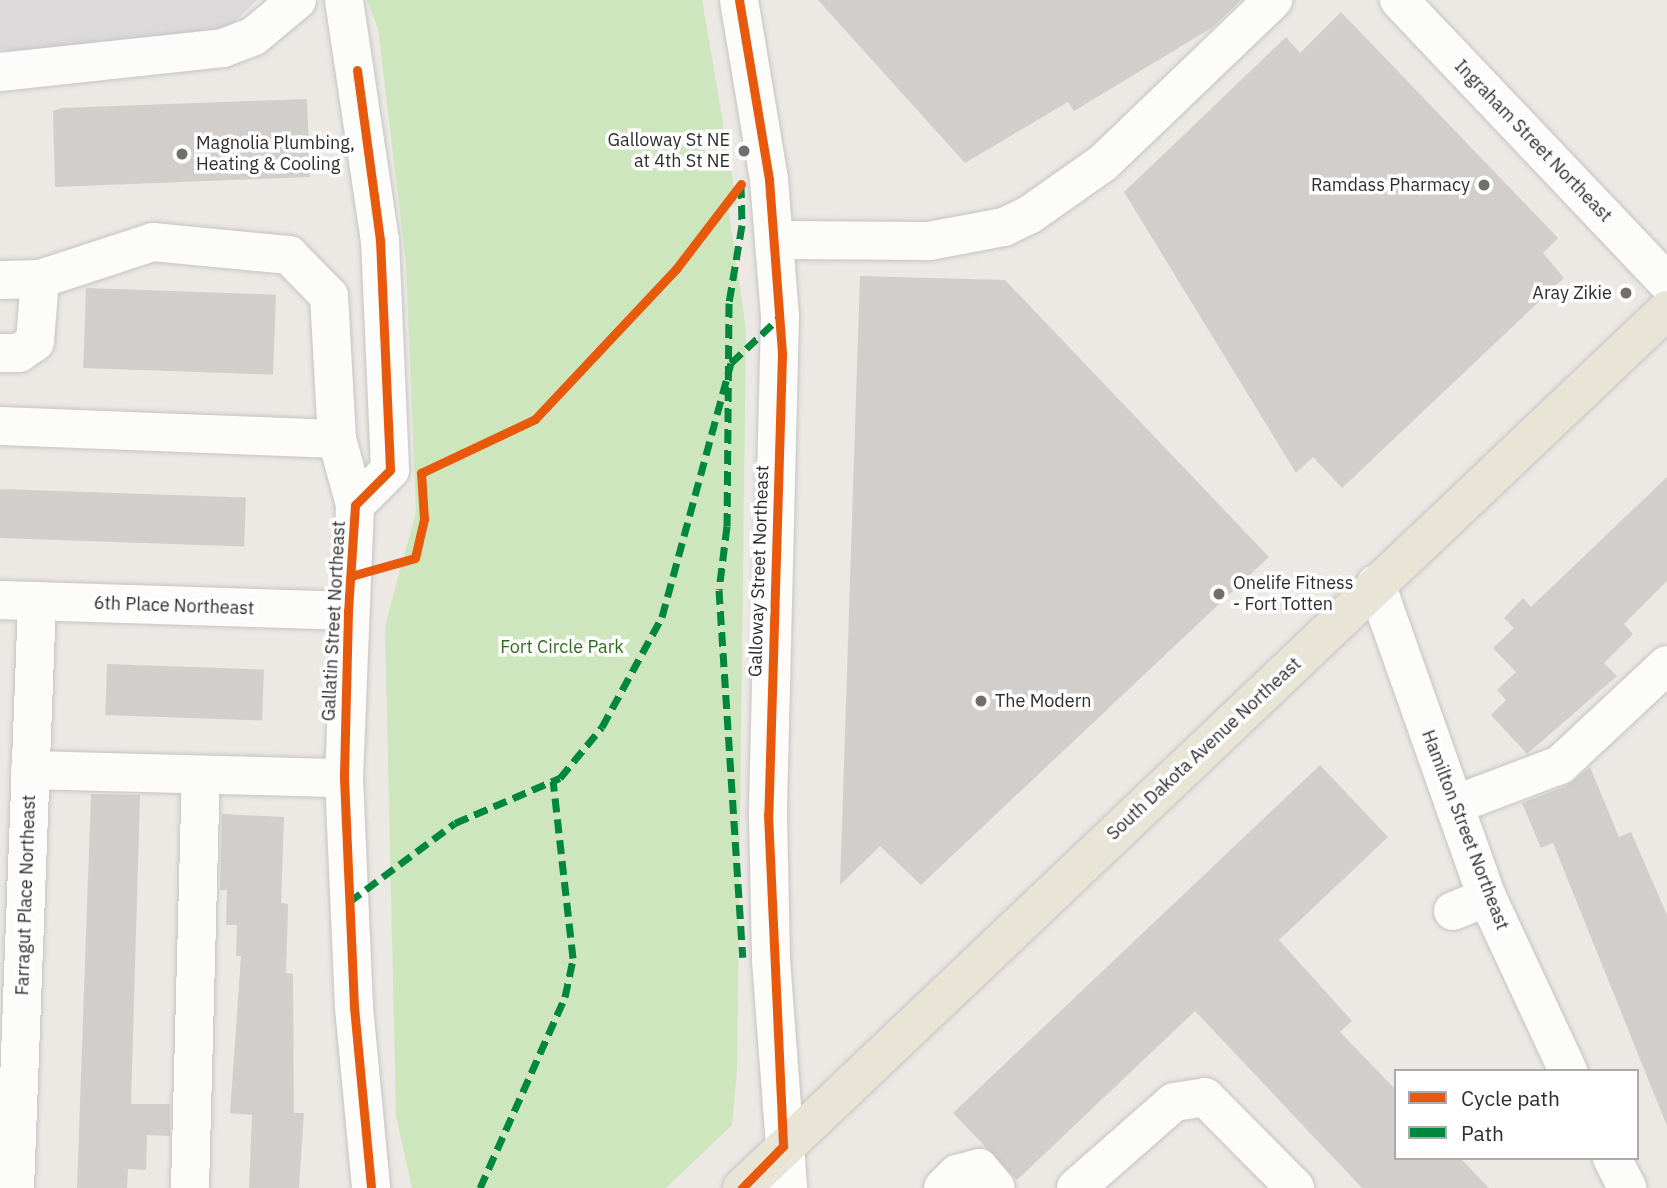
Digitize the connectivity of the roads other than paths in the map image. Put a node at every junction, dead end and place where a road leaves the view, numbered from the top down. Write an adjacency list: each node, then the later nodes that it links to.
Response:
1 (297, 0): 6 (street)
2 (344, 0): 15 (street, Gallatin Street Northeast)
3 (1273, 0): 7 (street)
4 (1399, 0): 10 (street, Ingraham Street Northeast)
5 (743, 2): 7 (street, Galloway Street Northeast)
6 (0, 72)
7 (775, 240): 25 (street, Galloway Street Northeast)
8 (40, 279): 9 (street); 12 (street); 14 (street)
9 (0, 280)
10 (1667, 282)
11 (1667, 310): 16 (main road, South Dakota Avenue Northeast)
12 (0, 353)
13 (0, 426): 14 (street)
14 (337, 439): 15 (street)
15 (355, 505): 18 (street, Gallatin Street Northeast)
16 (1376, 584): 23 (street, Hamilton Street Northeast); 25 (main road, South Dakota Avenue Northeast)
17 (18, 601): 18 (street, 6th Place Northeast); 20 (street, Farragut Place Northeast)
18 (348, 611): 22 (street, Gallatin Street Northeast)
19 (1667, 665): 23 (street)
20 (30, 770): 21 (street); 27 (street, Farragut Place Northeast)
21 (201, 775): 22 (street); 28 (street)
22 (344, 778): 29 (street, Gallatin Street Northeast)
23 (1454, 805): 24 (street, Hamilton Street Northeast)
24 (1567, 1069)
25 (783, 1146): 30 (main road, South Dakota Avenue Northeast); 31 (street, Galloway Street Northeast)
26 (1613, 1160): 36 (street)
27 (15, 1188)
28 (190, 1188)
29 (371, 1188)
30 (742, 1188)
31 (788, 1188)
32 (943, 1188): 33 (street)
33 (996, 1188)
34 (1076, 1188): 35 (street)
35 (1295, 1188)
36 (1627, 1188)

